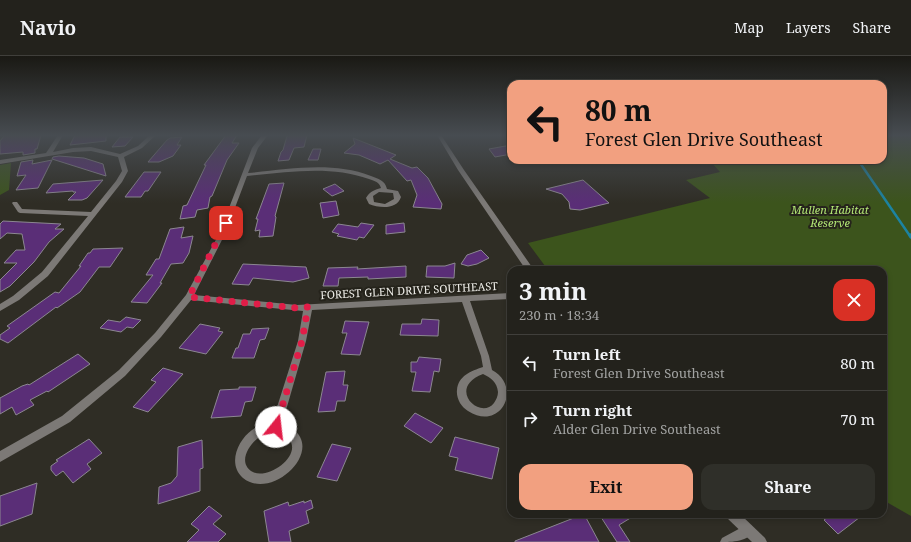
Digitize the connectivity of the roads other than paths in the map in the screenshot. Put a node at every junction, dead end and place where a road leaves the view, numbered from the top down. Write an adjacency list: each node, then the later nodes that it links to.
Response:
1 (24, 158): 5 (street)
2 (122, 158): 9 (street)
3 (251, 158): 6 (street)
4 (453, 158): 10 (street)
5 (0, 162)
6 (244, 175): 7 (street); 12 (street)
7 (384, 190)
8 (15, 203): 9 (street)
9 (92, 214): 15 (street)
10 (527, 266)
11 (507, 296): 13 (street, FOREST GLEN DRIVE SOUTHEAST)
12 (189, 297): 14 (street, FOREST GLEN DRIVE SOUTHEAST); 18 (street)
13 (465, 298): 14 (street, FOREST GLEN DRIVE SOUTHEAST); 16 (street)
14 (308, 307): 17 (street)
15 (0, 308)
16 (488, 371): 16 (street)
17 (276, 427): 17 (street)
18 (0, 457)
19 (735, 518): 20 (street)
20 (748, 530): 21 (street); 22 (street)
21 (726, 542)
22 (761, 542)

